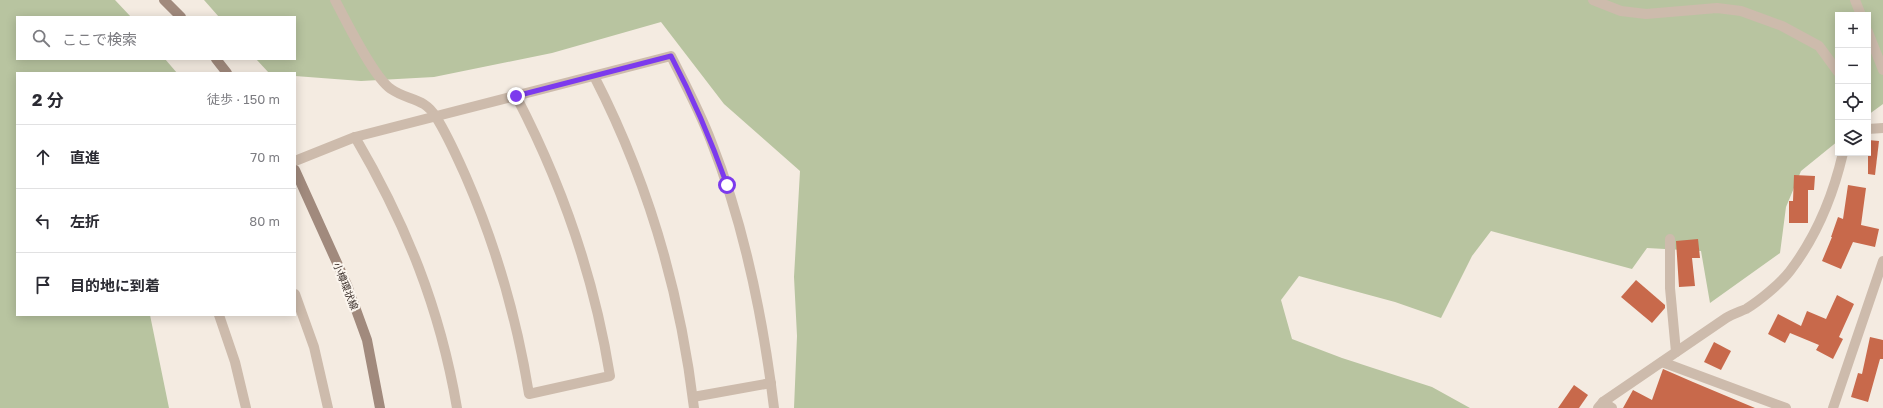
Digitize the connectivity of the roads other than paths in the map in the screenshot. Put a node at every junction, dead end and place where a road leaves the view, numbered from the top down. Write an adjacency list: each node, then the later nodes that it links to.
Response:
1 (164, 0): 6 (main road)
2 (335, 0): 14 (street)
3 (1593, 0): 9 (street)
4 (1855, 0): 5 (street)
5 (1860, 12)
6 (180, 16)
7 (1871, 40): 10 (street)
8 (217, 60): 11 (main road)
9 (1835, 68)
10 (1883, 70)
11 (226, 72)
12 (594, 76): 13 (street); 27 (street); 28 (street)
13 (516, 96): 14 (street); 14 (street)
14 (436, 116): 17 (street)
15 (1883, 128): 16 (street)
16 (1871, 129)
17 (355, 137): 19 (street); 33 (street)
18 (1842, 156): 25 (street)
19 (296, 161)
20 (296, 172): 32 (main road, 小樽環状線)
21 (1670, 239): 25 (street)
22 (1883, 261): 38 (street)
23 (296, 297): 31 (street)
24 (219, 316): 30 (street)
25 (1676, 352): 26 (street)
26 (1662, 362): 29 (street); 37 (street)
27 (771, 383): 28 (street); 35 (street)
28 (693, 397): 34 (street)
29 (1600, 405): 36 (street)
30 (246, 408)
31 (328, 408)
32 (380, 408)
33 (457, 408)
34 (694, 408)
35 (774, 408)
36 (1612, 408)
37 (1786, 408)
38 (1833, 408)

